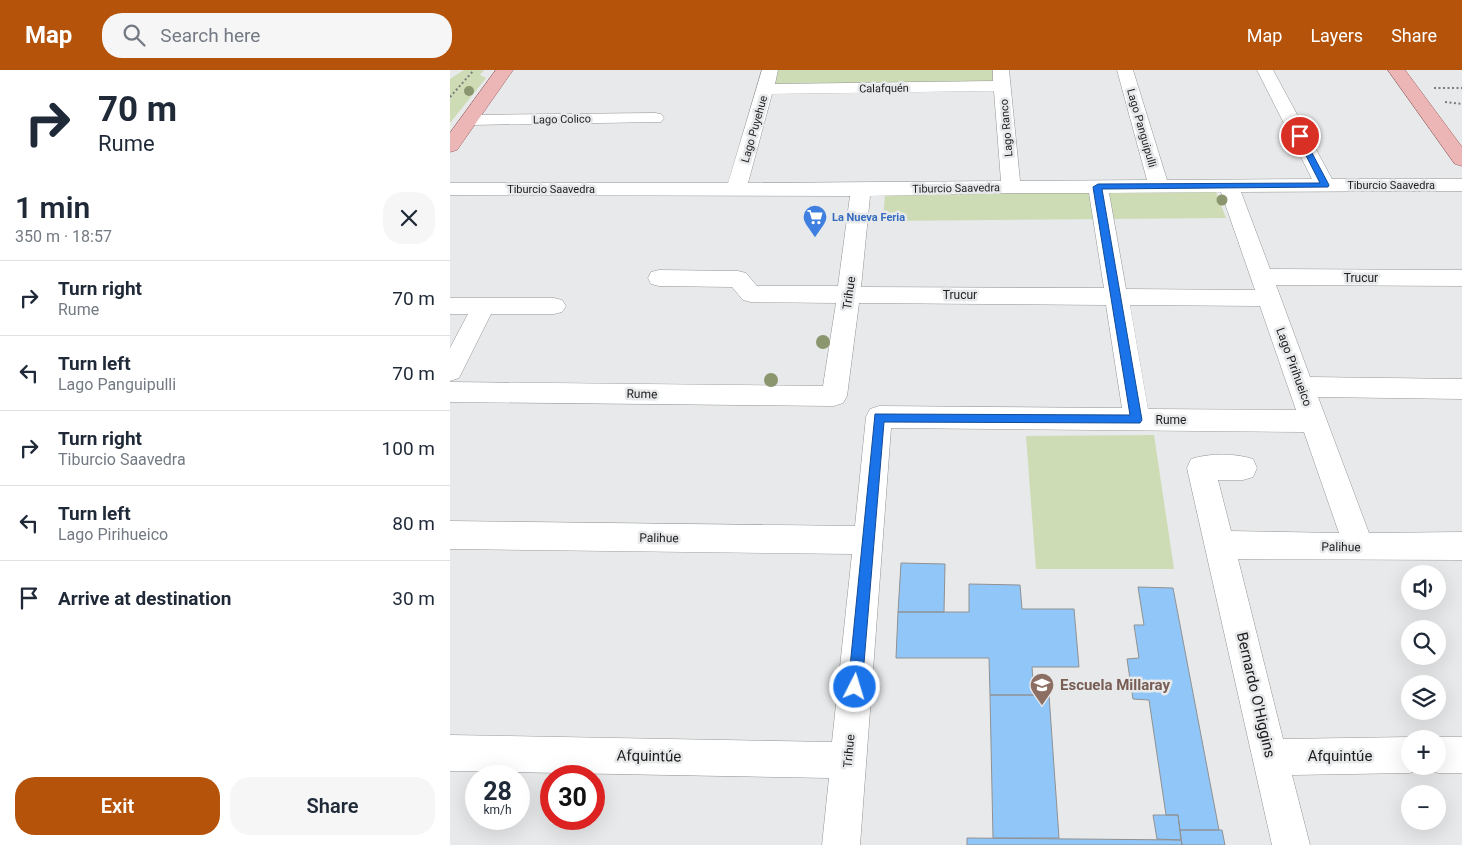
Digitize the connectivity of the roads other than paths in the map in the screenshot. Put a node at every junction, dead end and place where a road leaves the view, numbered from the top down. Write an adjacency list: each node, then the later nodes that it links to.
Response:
1 (505, 70): 10 (main road)
2 (770, 70): 8 (street, Lago Puyehue)
3 (1125, 70): 18 (street, Lago Panguipulli)
4 (1265, 70): 14 (street)
5 (1396, 70): 13 (main road)
6 (1409, 70): 11 (main road)
7 (1002, 78): 8 (street, Calafquén); 16 (street, Lago Ranco)
8 (765, 89): 20 (street, Lago Puyehue)
9 (655, 118): 10 (street, Lago Colico)
10 (470, 120): 12 (main road)
11 (1462, 139)
12 (450, 146)
13 (1462, 160)
14 (1325, 185): 15 (street, Tiburcio Saavedra); 19 (street, Tiburcio Saavedra)
15 (1462, 185)
16 (1011, 187): 17 (street, Tiburcio Saavedra); 22 (street, Tiburcio Saavedra)
17 (1098, 187): 18 (street, Tiburcio Saavedra); 27 (street)
18 (1159, 187): 19 (street, Tiburcio Saavedra)
19 (1229, 187): 25 (street, Lago Pirihueico)
20 (737, 188): 21 (street, Tiburcio Saavedra); 22 (street, Tiburcio Saavedra)
21 (450, 189)
22 (861, 190): 26 (street, Trihue)
23 (659, 278): 26 (street, Trucur)
24 (1462, 278): 25 (street, Trucur)
25 (1264, 288): 27 (street, Trucur); 32 (street, Lago Pirihueico)
26 (849, 294): 27 (street, Trucur); 35 (street, Trihue)
27 (1115, 296): 37 (street)
28 (450, 306): 29 (street)
29 (484, 306): 30 (street); 31 (street)
30 (554, 306)
31 (450, 371)
32 (1301, 388): 33 (street); 38 (street, Lago Pirihueico)
33 (1462, 389)
34 (450, 392): 35 (street, Rume)
35 (834, 396)
36 (879, 417): 37 (street, Rume); 41 (street, Trihue)
37 (1137, 420): 38 (street, Rume)
38 (1314, 421): 44 (street, Lago Pirihueico)
39 (1244, 468): 42 (street, Bernardo O'Higgins)
40 (450, 535): 41 (street, Palihue)
41 (868, 540): 50 (street, Trihue)
42 (1220, 544): 44 (street, Palihue); 49 (street, Bernardo O'Higgins)
43 (1462, 546): 44 (street, Palihue)
44 (1359, 547)
45 (450, 753): 50 (street, Afquintúe)
46 (1446, 755): 47 (street)
47 (1462, 755)
48 (1401, 756): 49 (street, Afquintúe)
49 (1270, 757): 52 (street, Bernardo O'Higgins)
50 (848, 760): 51 (street, Trihue)
51 (841, 845)
52 (1290, 845)

